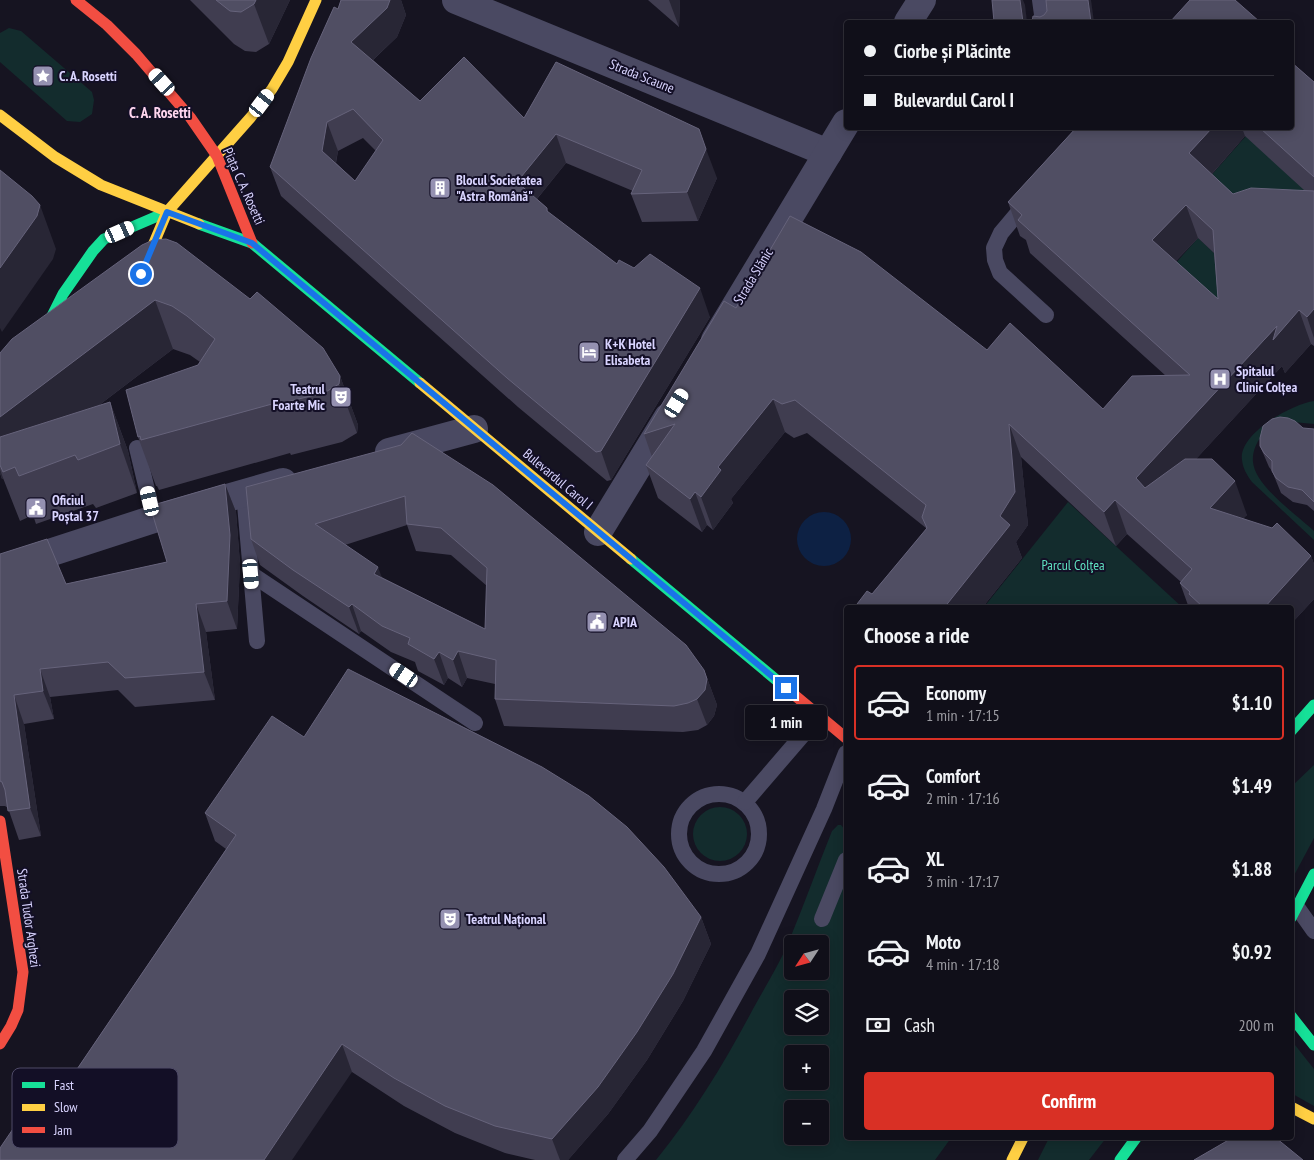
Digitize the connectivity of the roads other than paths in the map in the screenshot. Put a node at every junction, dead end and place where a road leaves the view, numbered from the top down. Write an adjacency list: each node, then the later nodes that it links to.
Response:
1 (76, 0): 11 (main road, Piața C. A. Rosetti)
2 (316, 0): 11 (main road)
3 (456, 0): 10 (street, Strada Scaune)
4 (922, 0): 6 (street)
5 (1040, 0): 7 (lane)
6 (909, 20)
7 (1043, 20)
8 (0, 115): 13 (main road, Piața C. A. Rosetti)
9 (844, 126): 10 (street, Strada Slănic)
10 (828, 153): 18 (street, Strada Slănic)
11 (216, 156): 13 (main road); 14 (main road, Piața C. A. Rosetti)
12 (1037, 190): 16 (lane)
13 (167, 212): 14 (main road, Piața C. A. Rosetti); 15 (main road); 17 (main road)
14 (252, 243): 20 (main road, Bulevardul Carol I)
15 (134, 280)
16 (1046, 315)
17 (52, 341)
18 (704, 358)
19 (683, 392): 26 (street)
20 (474, 429): 22 (street); 26 (main road, Bulevardul Carol I)
21 (137, 448): 25 (lane)
22 (366, 459)
23 (310, 475): 24 (street)
24 (244, 493): 25 (street); 28 (lane)
25 (154, 519): 27 (street)
26 (598, 532): 31 (main road, Bulevardul Carol I)
27 (0, 569)
28 (251, 574): 29 (lane); 32 (lane)
29 (257, 641)
30 (1314, 705): 33 (main road)
31 (819, 716): 34 (main road, Bulevardul Carol I); 36 (lane)
32 (475, 723)
33 (1294, 728)
34 (844, 736)
35 (844, 758): 50 (lane)
36 (744, 802): 36 (lane)
37 (0, 821): 44 (main road, Strada Tudor Arghezi)
38 (844, 865): 41 (lane)
39 (1314, 874): 40 (main road)
40 (1294, 912): 42 (lane)
41 (822, 919)
42 (1314, 931)
43 (1294, 1020): 45 (main road)
44 (0, 1044)
45 (1314, 1046)
46 (1294, 1108): 47 (main road)
47 (1314, 1119)
48 (1021, 1140): 51 (main road)
49 (1135, 1140): 52 (main road)
50 (626, 1160)
51 (1012, 1160)
52 (1120, 1160)

